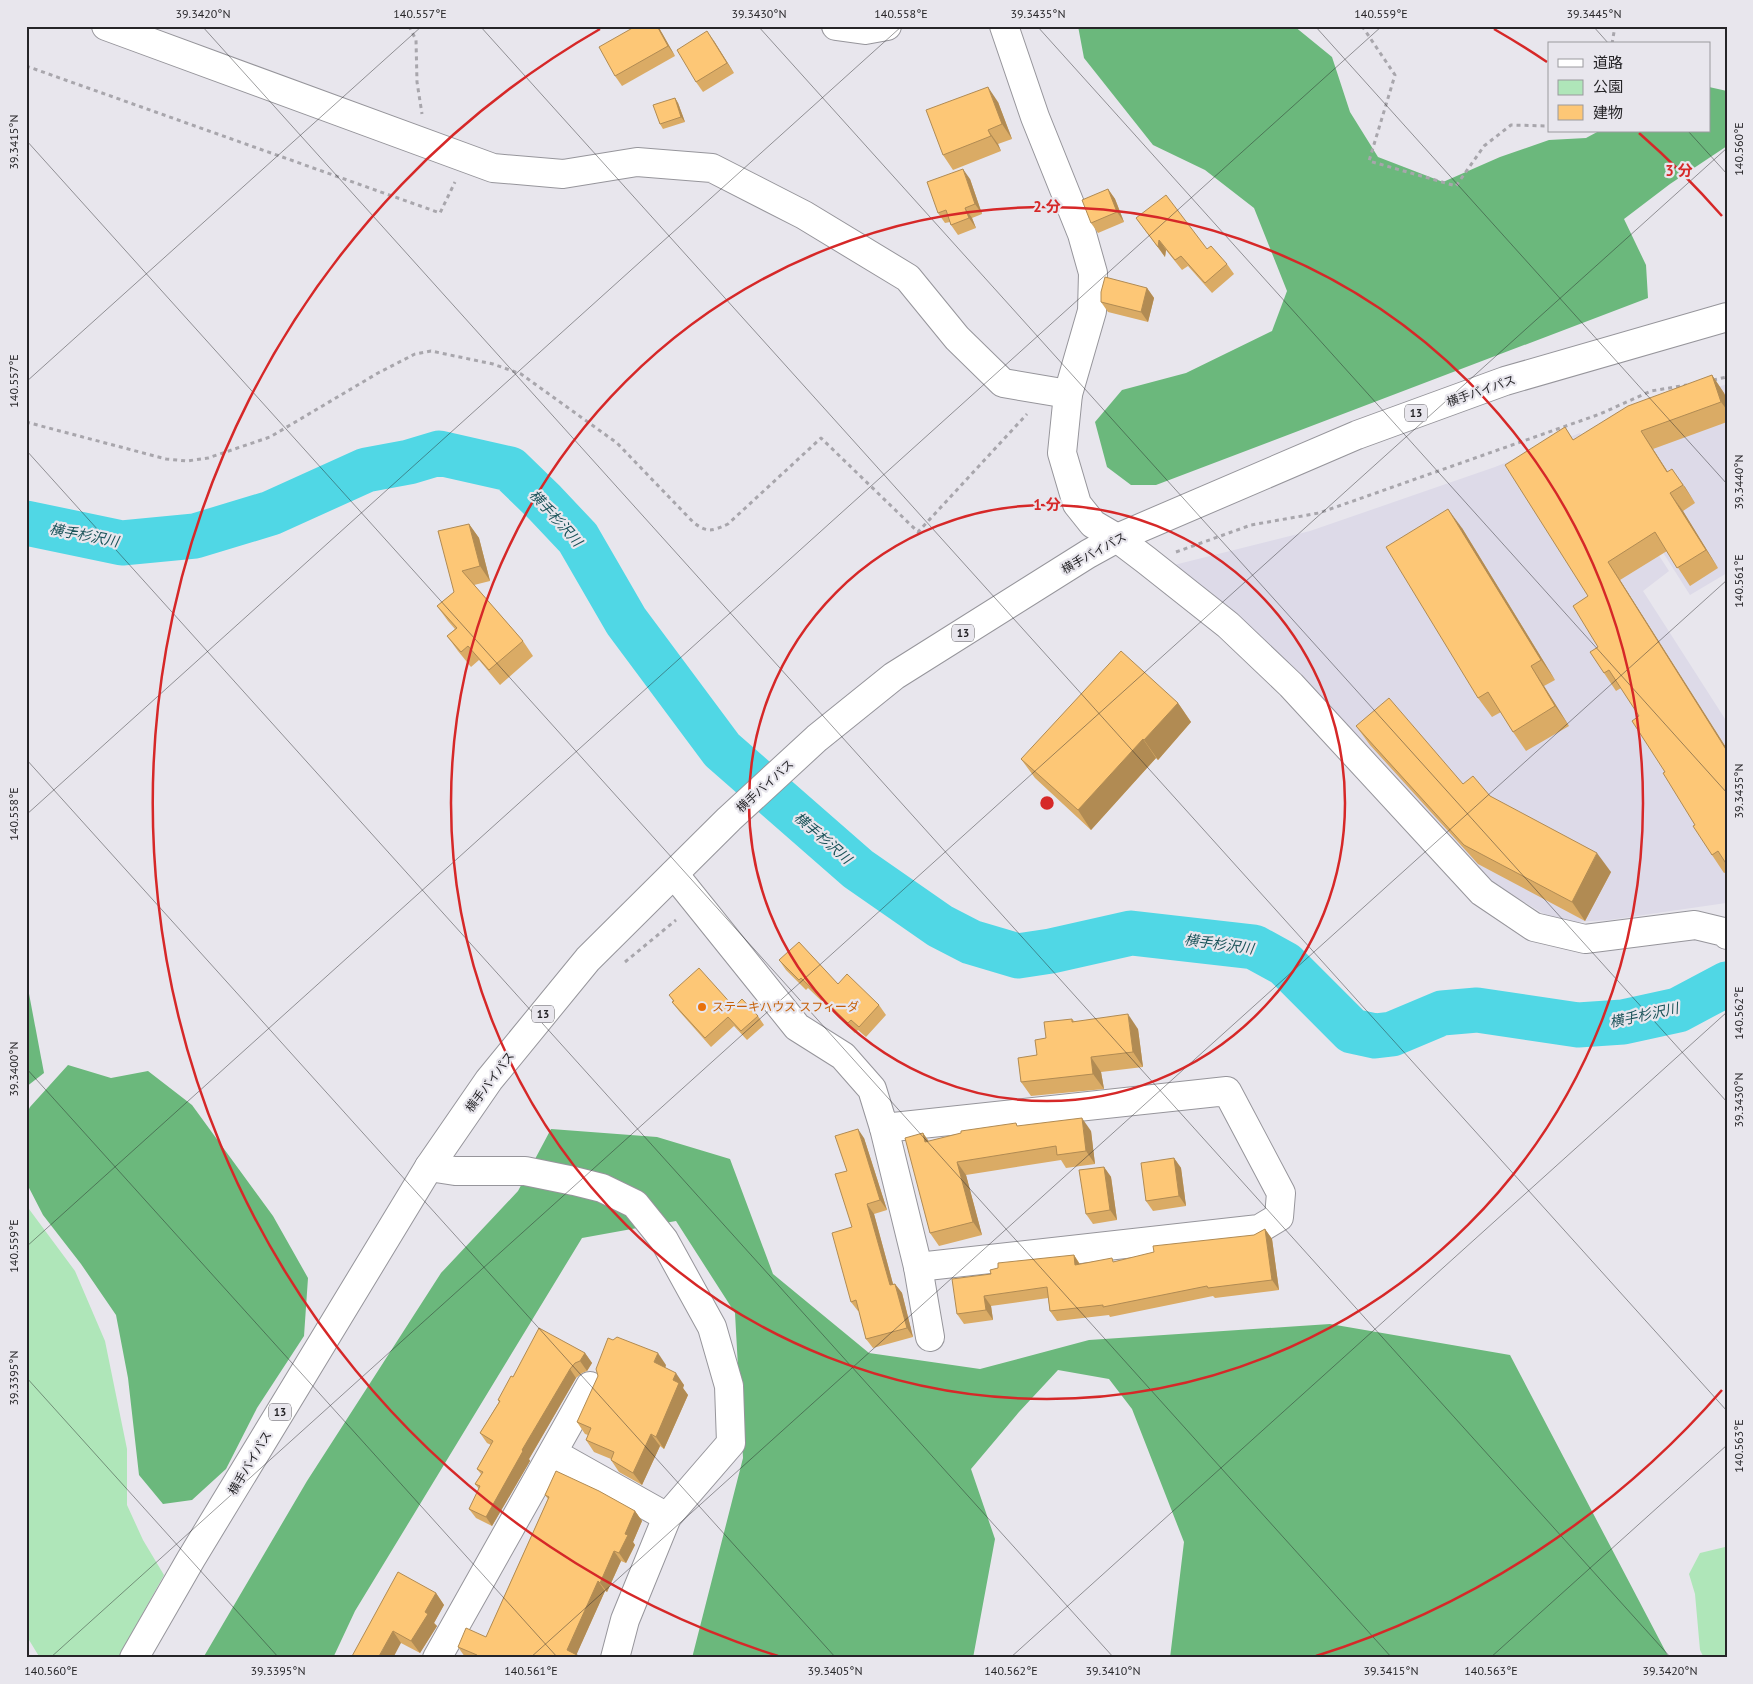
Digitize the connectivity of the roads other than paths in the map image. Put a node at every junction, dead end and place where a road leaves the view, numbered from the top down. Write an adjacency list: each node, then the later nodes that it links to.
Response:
1 (106, 26): 6 (main road)
2 (836, 26): 3 (main road)
3 (887, 26)
4 (1004, 26): 6 (main road)
5 (1727, 317): 7 (main road, 横手バイパス / 13)
6 (1056, 392): 7 (main road)
7 (1116, 538): 8 (main road, 横手バイパス / 13); 9 (main road)
8 (674, 874): 10 (main road); 11 (main road, 横手バイパス / 13)
9 (1727, 935)
10 (884, 1128): 12 (main road); 12 (main road)
11 (429, 1167): 16 (main road); 17 (main road, 横手バイパス / 13)
12 (918, 1267): 13 (main road)
13 (930, 1337)
14 (590, 1386): 15 (main road)
15 (553, 1453): 16 (main road); 18 (main road)
16 (667, 1517): 19 (main road)
17 (134, 1658)
18 (437, 1658)
19 (615, 1658)

